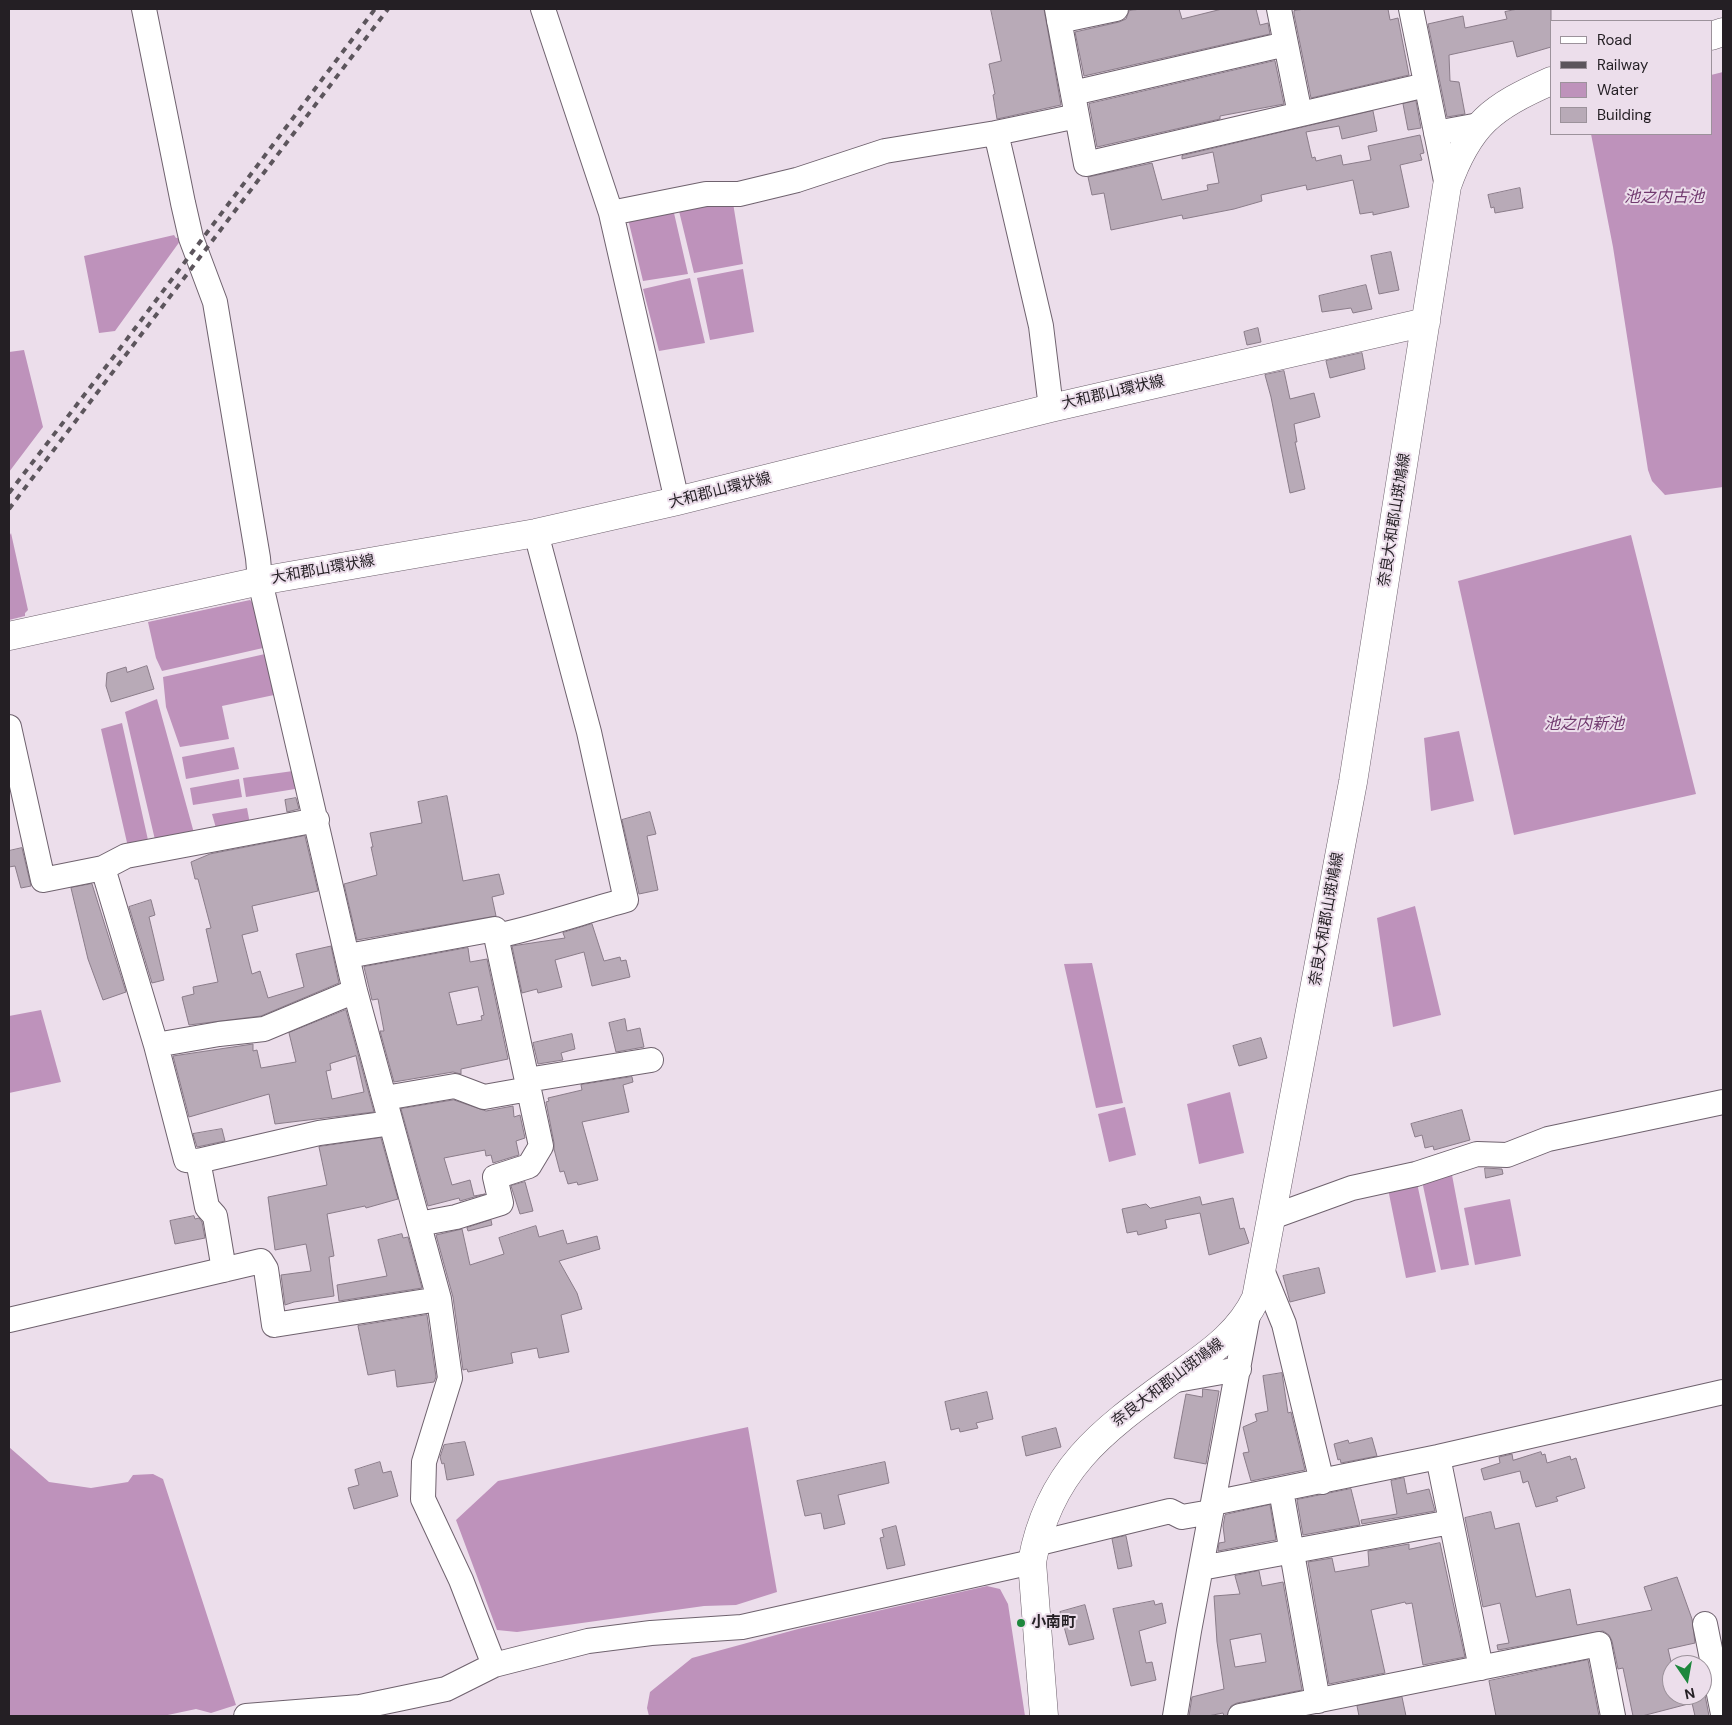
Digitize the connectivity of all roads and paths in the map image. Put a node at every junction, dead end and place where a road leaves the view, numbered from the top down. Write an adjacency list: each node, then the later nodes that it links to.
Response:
1 (144, 9): 22 (street)
2 (543, 9): 17 (street)
3 (1116, 9): 6 (street)
4 (1279, 9): 7 (street)
5 (1411, 9): 9 (street)
6 (1058, 15): 10 (street)
7 (1286, 44): 10 (street); 11 (street)
8 (1550, 81): 13 (main road, 奈良大和郡山斑鳩線)
9 (1426, 85): 11 (street); 15 (street)
10 (1073, 93): 12 (street)
11 (1300, 114): 12 (street)
12 (1077, 116): 14 (street)
13 (1479, 125): 15 (street); 16 (main road, 奈良大和郡山斑鳩線)
14 (996, 133): 17 (street); 19 (street)
15 (1436, 133): 16 (street)
16 (1447, 186): 18 (main road, 奈良大和郡山斑鳩線)
17 (611, 213): 20 (street)
18 (1426, 322): 19 (main road, 大和郡山環状線); 37 (main road, 奈良大和郡山斑鳩線)
19 (1051, 408): 20 (main road, 大和郡山環状線)
20 (677, 502): 21 (main road, 大和郡山環状線)
21 (536, 533): 22 (main road, 大和郡山環状線); 27 (street)
22 (260, 581): 23 (main road, 大和郡山環状線); 25 (street)
23 (9, 636)
24 (9, 727): 26 (street)
25 (317, 820): 26 (street); 28 (street)
26 (103, 868): 30 (street)
27 (496, 936): 28 (street); 32 (street)
28 (348, 956): 29 (street)
29 (355, 991): 30 (street); 33 (street)
30 (156, 1045): 36 (street)
31 (651, 1060): 32 (street)
32 (528, 1084): 33 (street); 38 (street)
33 (385, 1098): 35 (street)
34 (1723, 1102): 37 (street)
35 (392, 1123): 36 (street); 38 (street)
36 (198, 1161): 39 (street)
37 (1272, 1217): 40 (main road, 奈良大和郡山斑鳩線)
38 (419, 1224): 41 (street)
39 (224, 1270): 41 (street); 43 (street)
40 (1262, 1270): 42 (main road, 奈良大和郡山斑鳩線); 48 (street)
41 (438, 1299): 56 (street)
42 (1248, 1316): 44 (street); 45 (main road, 奈良大和郡山斑鳩線)
43 (9, 1320)
44 (1238, 1368): 45 (street); 50 (street)
45 (1170, 1382): 53 (main road, 奈良大和郡山斑鳩線)
46 (1723, 1392): 47 (street)
47 (1438, 1458): 48 (street); 51 (street)
48 (1322, 1482): 49 (street)
49 (1281, 1490): 50 (street); 52 (street)
50 (1212, 1508): 53 (street); 54 (street)
51 (1451, 1522): 52 (street); 57 (street)
52 (1293, 1551): 54 (street); 58 (street)
53 (1033, 1553): 56 (street); 61 (main road, 奈良大和郡山斑鳩線)
54 (1201, 1568): 62 (street)
55 (1705, 1624): 59 (street)
56 (494, 1665): 60 (street)
57 (1481, 1668): 58 (street); 64 (street)
58 (1322, 1706): 63 (street)
59 (1723, 1714)
60 (246, 1716)
61 (1044, 1716)
62 (1175, 1716)
63 (1240, 1716)
64 (1613, 1716)

